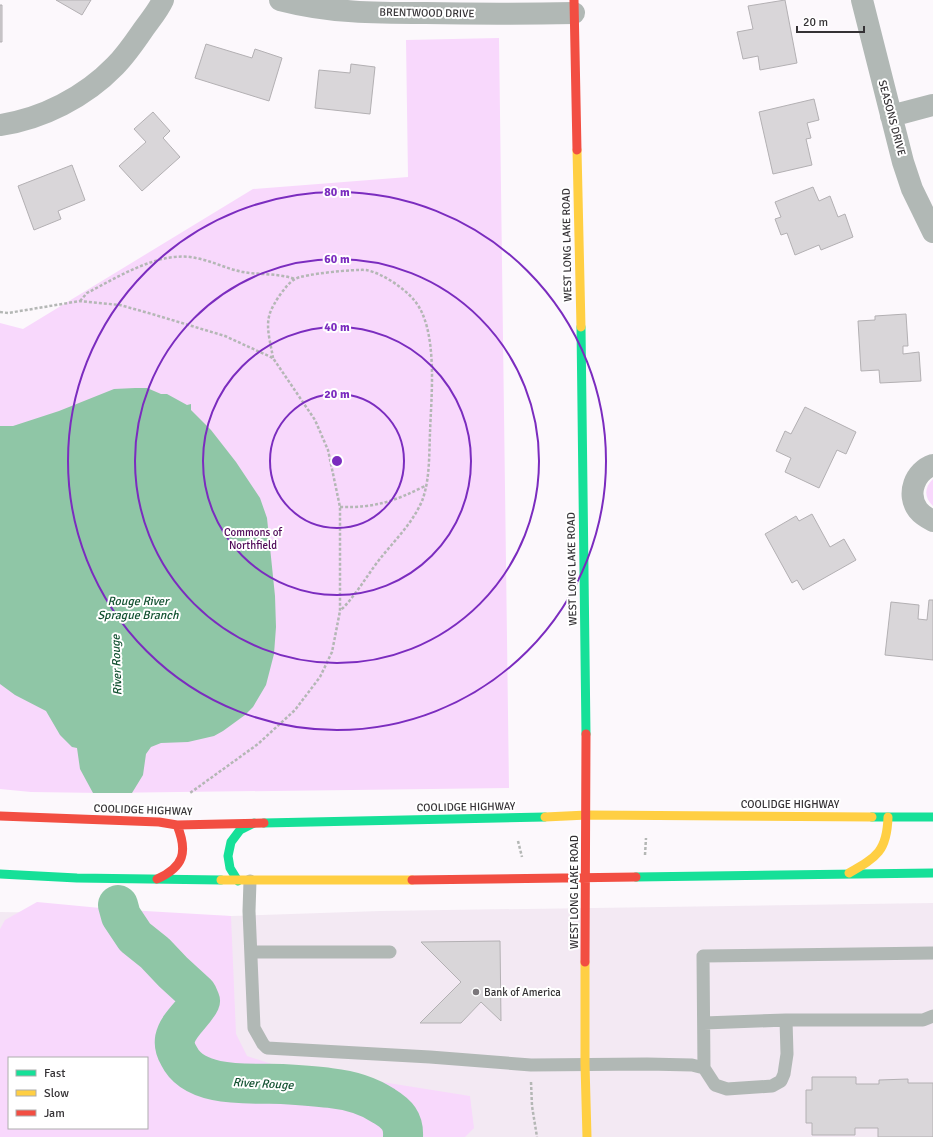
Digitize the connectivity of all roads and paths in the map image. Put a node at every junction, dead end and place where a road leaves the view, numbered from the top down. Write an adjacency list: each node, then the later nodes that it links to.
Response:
1 (163, 0): 8 (street)
2 (280, 0): 4 (street, BRENTWOOD DRIVE)
3 (862, 0): 7 (street, SEASONS DRIVE)
4 (360, 6): 5 (street, BRENTWOOD DRIVE)
5 (574, 6): 20 (main road, WEST LONG LAKE ROAD)
6 (933, 105): 7 (street)
7 (891, 116): 9 (street, SEASONS DRIVE)
8 (0, 125)
9 (933, 232)
10 (295, 279): 11 (path); 13 (path); 15 (path)
11 (80, 301): 12 (path); 13 (path)
12 (0, 312)
13 (273, 358): 16 (path)
14 (933, 464): 17 (street)
15 (425, 486): 16 (path); 18 (path)
16 (340, 507): 18 (path)
17 (933, 521)
18 (340, 611): 19 (path)
19 (190, 793)
20 (587, 815): 22 (main road, COOLIDGE HIGHWAY); 24 (main road, COOLIDGE HIGHWAY); 33 (main road, WEST LONG LAKE ROAD)
21 (0, 816): 25 (main road, COOLIDGE HIGHWAY)
22 (888, 817): 23 (main road, COOLIDGE HIGHWAY); 30 (main road)
23 (933, 817)
24 (254, 823): 25 (main road, COOLIDGE HIGHWAY); 35 (main road)
25 (177, 825): 34 (main road)
26 (646, 832): 28 (path)
27 (518, 840): 29 (path)
28 (645, 856)
29 (522, 860)
30 (849, 873): 31 (main road); 33 (main road)
31 (933, 873)
32 (0, 874): 34 (main road)
33 (585, 878): 35 (main road); 42 (main road, WEST LONG LAKE ROAD)
34 (157, 879): 35 (main road)
35 (244, 881): 36 (lane)
36 (251, 952): 37 (lane); 42 (lane)
37 (390, 952)
38 (933, 953): 41 (lane)
39 (933, 1016): 40 (lane)
40 (786, 1020): 41 (lane); 43 (lane)
41 (704, 1023): 43 (lane)
42 (585, 1064): 43 (lane); 46 (main road, WEST LONG LAKE ROAD)
43 (704, 1068)
44 (531, 1079): 45 (path)
45 (537, 1137)
46 (587, 1137)

